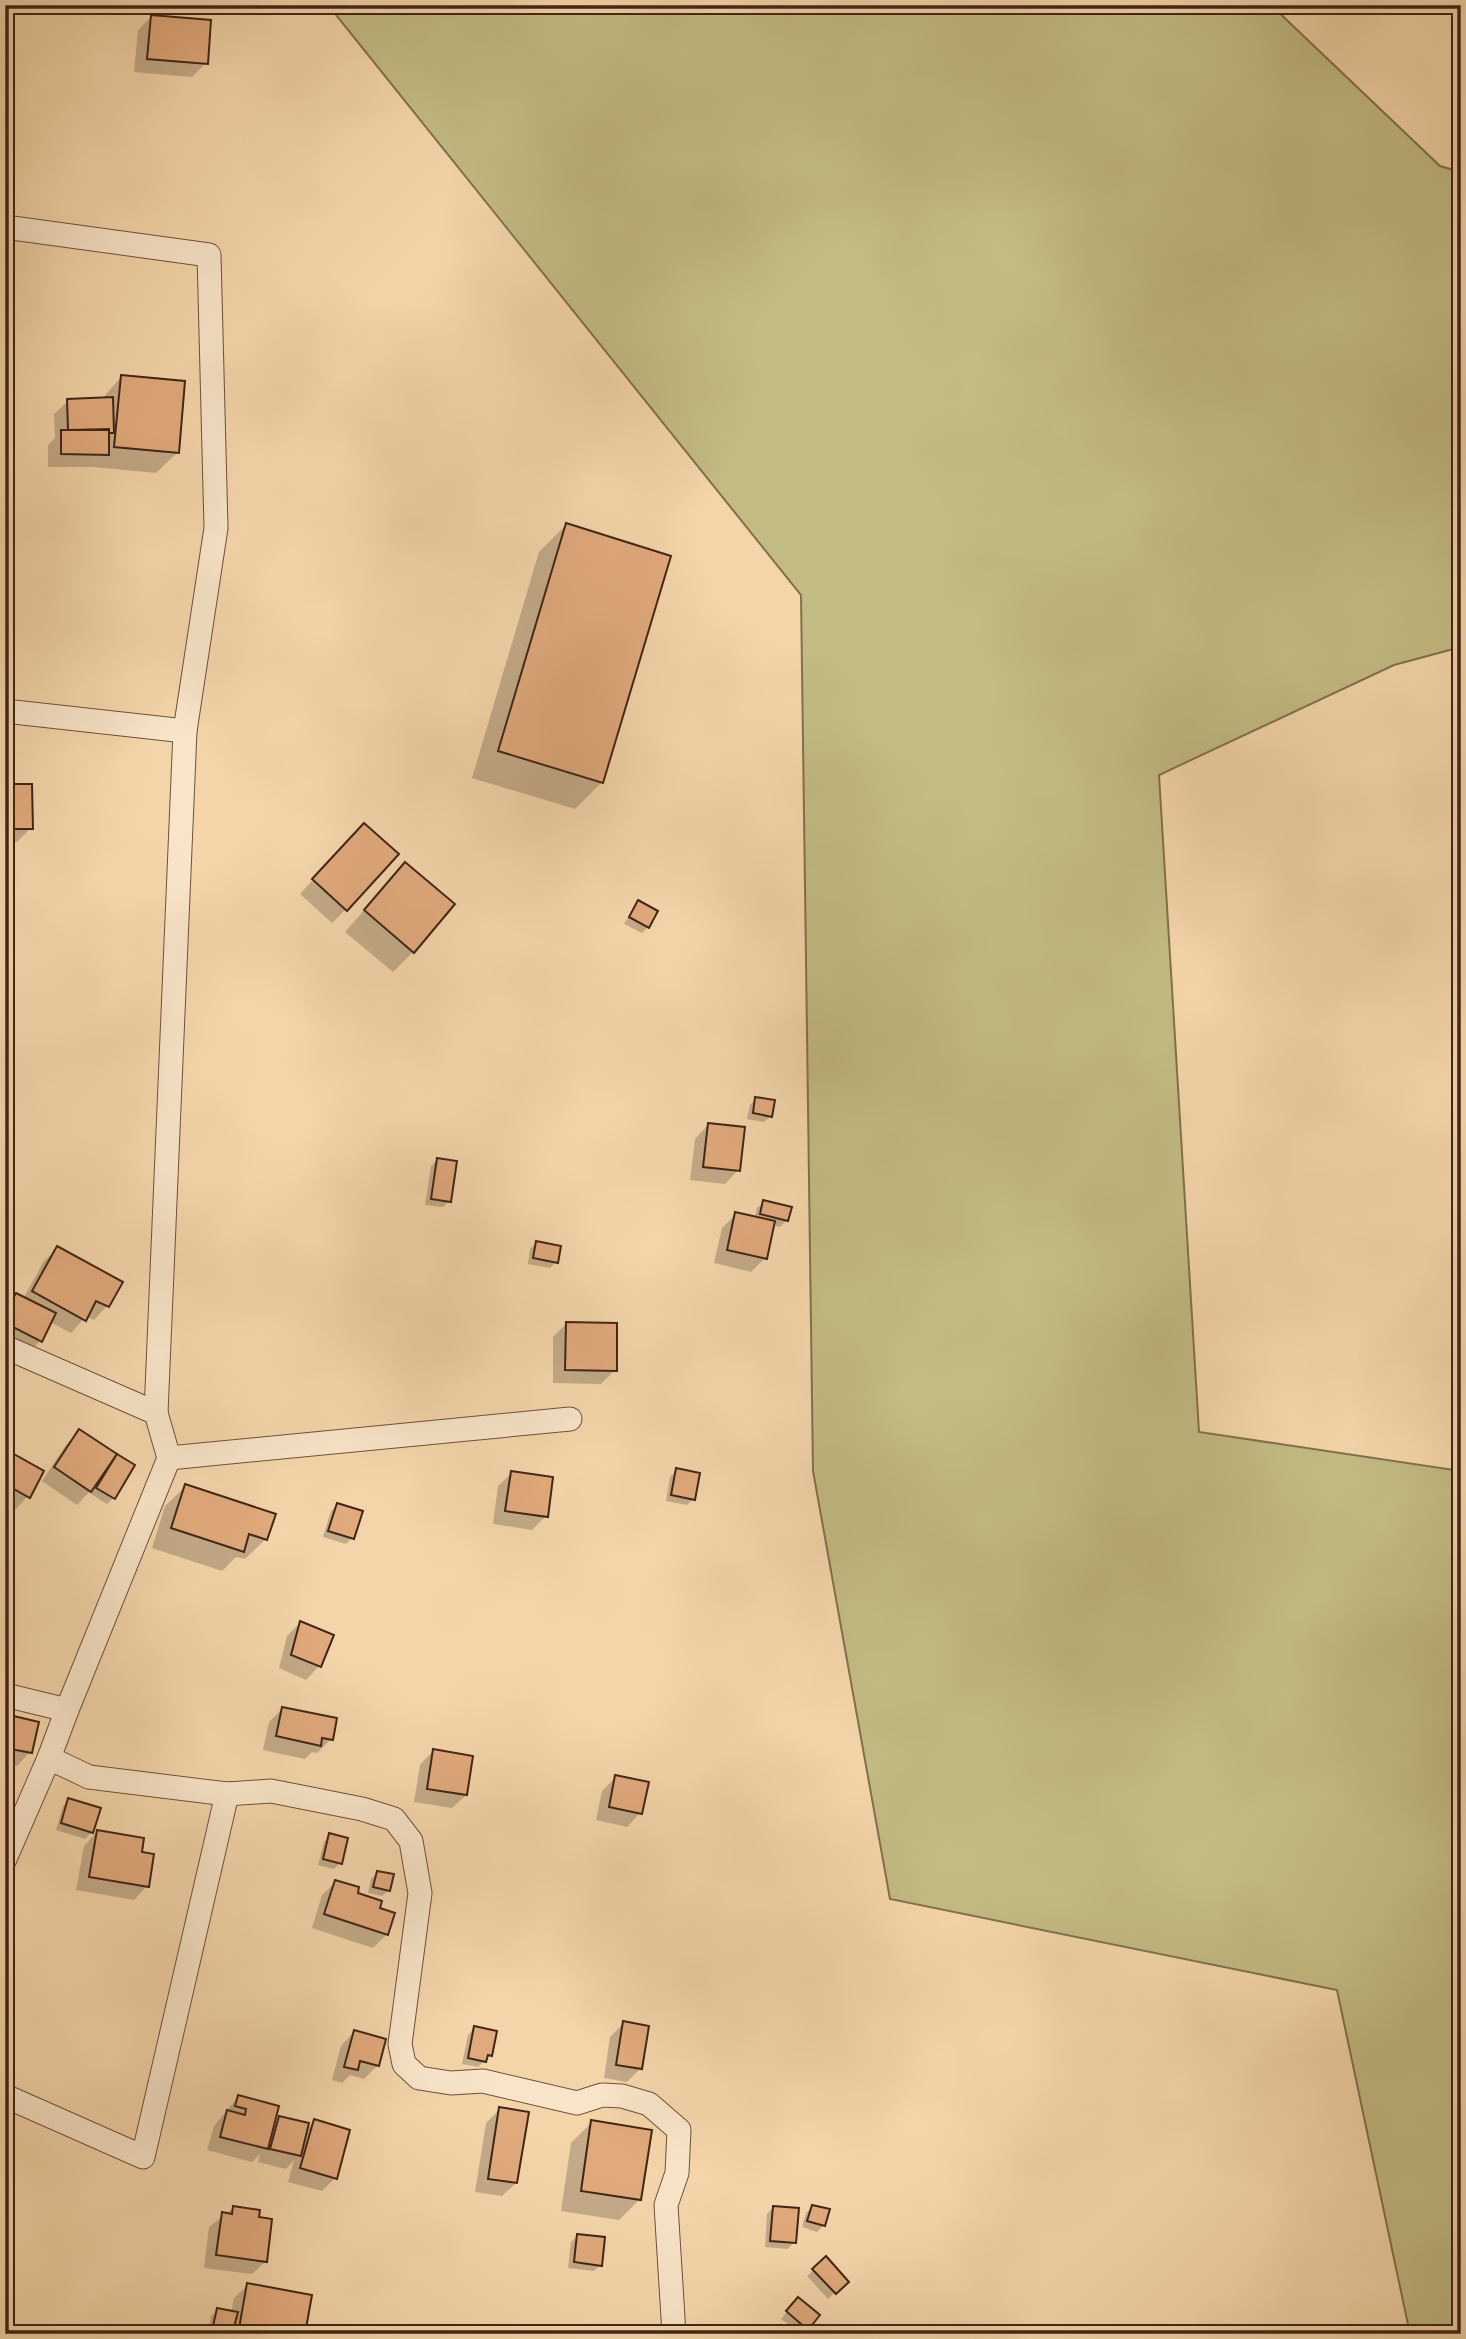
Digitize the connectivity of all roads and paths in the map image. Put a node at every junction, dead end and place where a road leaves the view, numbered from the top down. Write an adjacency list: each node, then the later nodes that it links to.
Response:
1 (5, 227): 3 (street)
2 (5, 712): 3 (street)
3 (185, 730): 5 (street)
4 (5, 1347): 5 (street)
5 (156, 1413): 7 (street)
6 (569, 1419): 7 (street)
7 (169, 1458): 9 (street)
8 (5, 1695): 9 (street)
9 (67, 1710): 10 (street)
10 (49, 1758): 11 (street); 12 (street)
11 (227, 1794): 13 (street); 14 (street)
12 (5, 1859)
13 (5, 2096)
14 (674, 2334)

